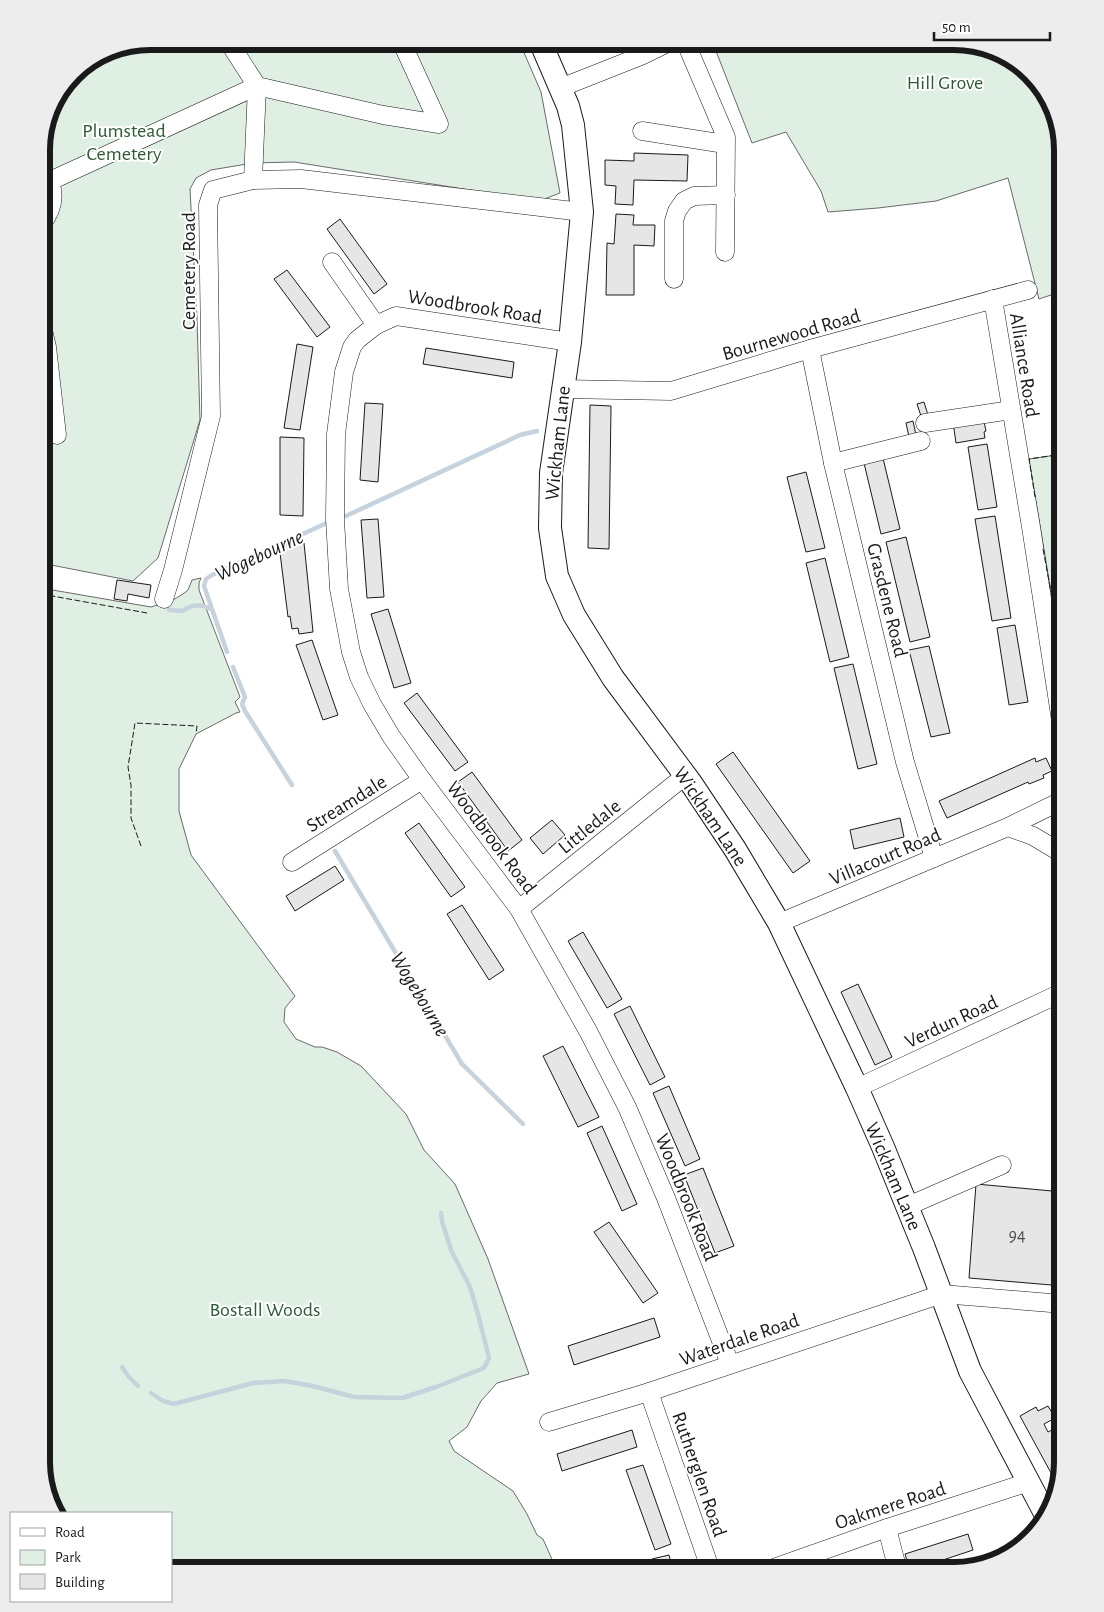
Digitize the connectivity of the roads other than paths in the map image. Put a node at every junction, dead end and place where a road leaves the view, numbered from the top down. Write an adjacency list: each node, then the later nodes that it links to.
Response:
1 (234, 50): 6 (street)
2 (405, 50): 6 (street)
3 (544, 50): 7 (main road, Wickham Lane)
4 (655, 50): 7 (street)
5 (689, 50): 9 (street)
6 (257, 86): 10 (street); 11 (street)
7 (560, 88): 15 (main road, Wickham Lane)
8 (642, 131): 9 (street)
9 (725, 144): 13 (street)
10 (50, 173)
11 (253, 180): 15 (street, Cemetery Road); 31 (street, Cemetery Road)
12 (50, 185): 14 (street)
13 (726, 195): 16 (street); 18 (street)
14 (50, 212)
15 (582, 212): 22 (main road, Wickham Lane)
16 (725, 252)
17 (332, 262): 21 (street)
18 (674, 279)
19 (1028, 290): 20 (street, Bournewood Road)
20 (993, 299): 23 (street, Bournewood Road); 26 (street, Alliance Road)
21 (376, 324): 22 (street, Woodbrook Road); 34 (street, Woodbrook Road)
22 (570, 342): 25 (main road, Wickham Lane)
23 (810, 349): 25 (street, Bournewood Road); 30 (street, Grasdene Road)
24 (50, 373): 28 (street)
25 (562, 389): 33 (main road, Wickham Lane)
26 (1011, 410): 27 (street); 32 (street, Alliance Road)
27 (925, 423)
28 (57, 435)
29 (921, 441): 30 (street)
30 (833, 463): 38 (street, Grasdene Road)
31 (164, 599)
32 (1054, 676)
33 (686, 775): 40 (street, Littledale); 41 (main road, Wickham Lane)
34 (422, 780): 39 (street, Streamdale); 40 (street, Woodbrook Road)
35 (1054, 804): 36 (street, Villacourt Road)
36 (1008, 827): 37 (street); 38 (street, Villacourt Road)
37 (1054, 849)
38 (934, 858): 41 (street, Villacourt Road)
39 (292, 862)
40 (520, 909): 48 (street, Woodbrook Road)
41 (779, 924): 43 (main road, Wickham Lane)
42 (1054, 996): 43 (street, Verdun Road)
43 (857, 1088): 45 (main road, Wickham Lane)
44 (1002, 1165): 45 (street)
45 (908, 1206): 46 (main road, Wickham Lane)
46 (942, 1294): 47 (street); 48 (street, Waterdale Road); 51 (main road, Wickham Lane)
47 (1054, 1303)
48 (730, 1364): 49 (street, Waterdale Road)
49 (649, 1392): 50 (street, Waterdale Road); 54 (street, Rutherglen Road)
50 (549, 1422)
51 (1029, 1482): 52 (main road, Wickham Lane); 53 (street, Oakmere Road)
52 (1043, 1508)
53 (886, 1528): 55 (street, Oakmere Road); 56 (street)
54 (708, 1562)
55 (790, 1562)
56 (895, 1562)

